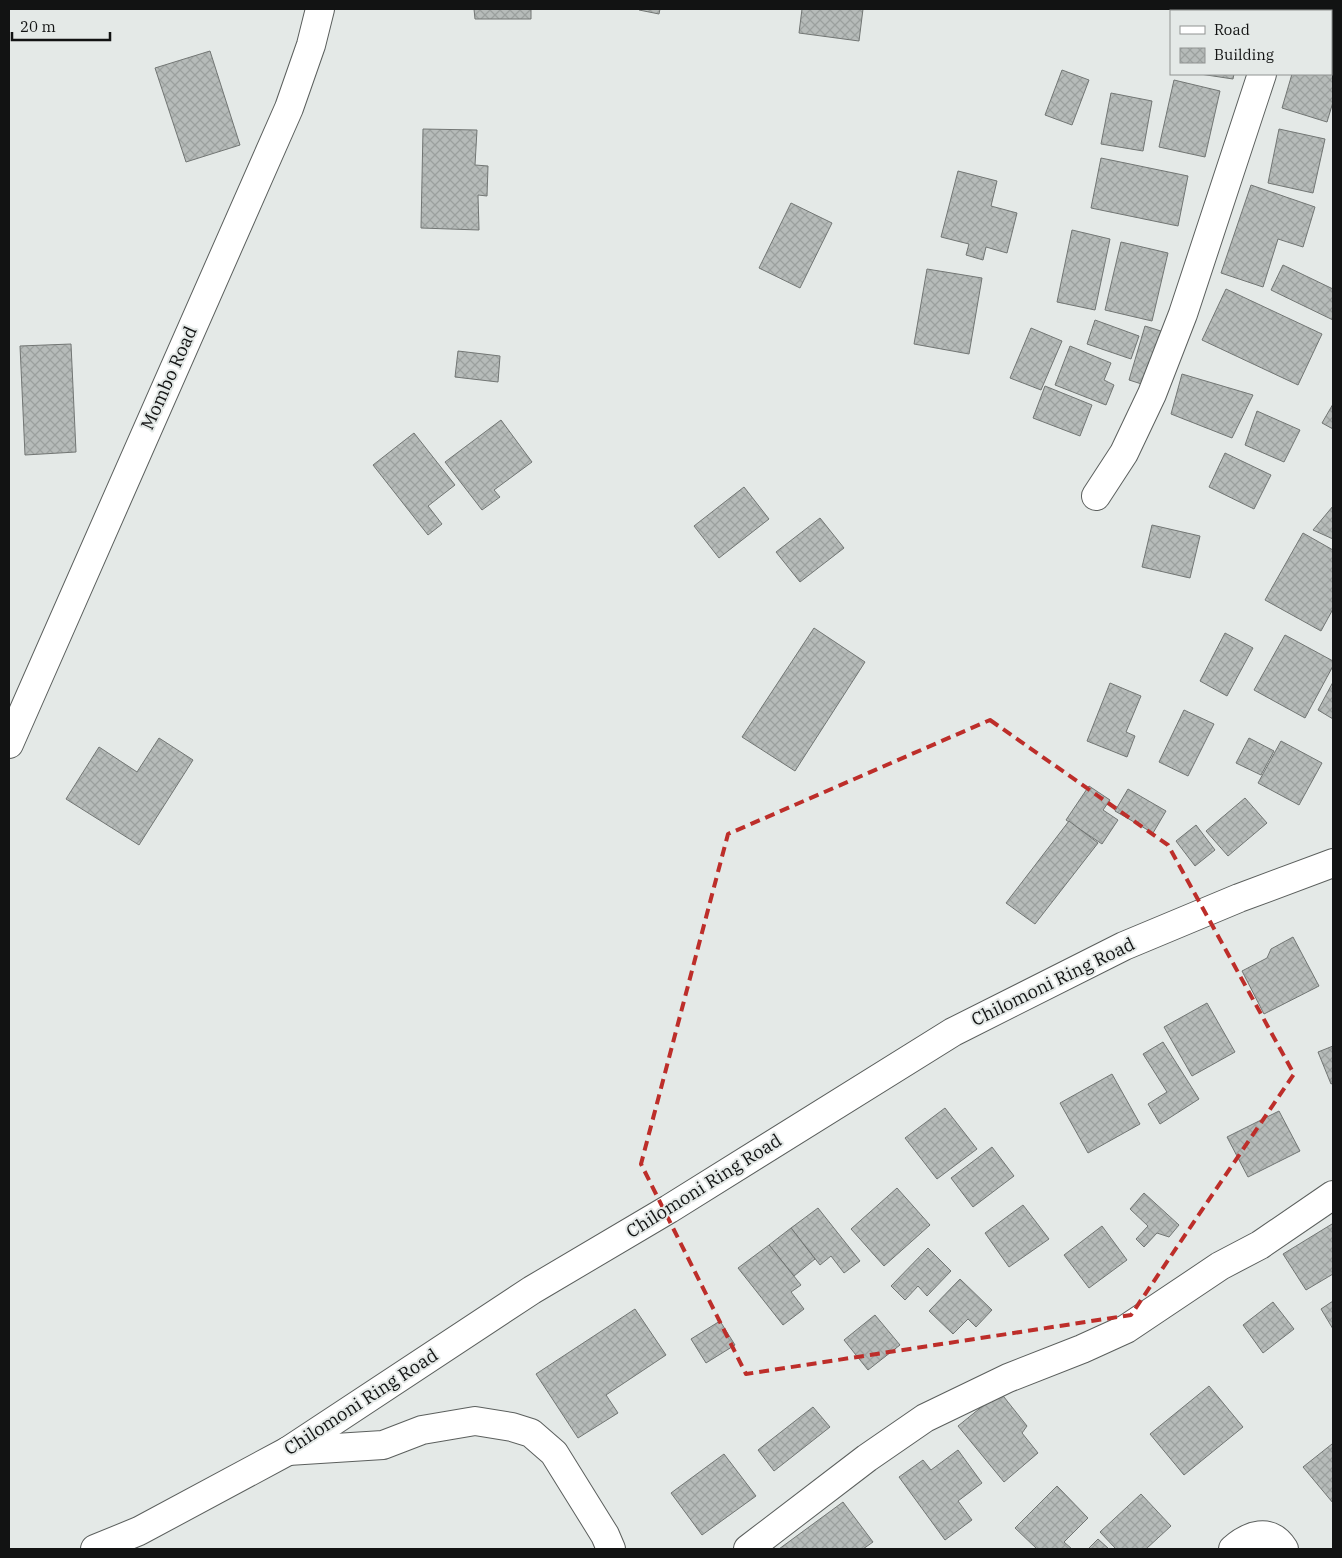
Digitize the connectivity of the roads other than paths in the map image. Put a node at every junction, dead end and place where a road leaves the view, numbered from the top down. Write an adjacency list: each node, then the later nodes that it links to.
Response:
1 (320, 9): 4 (street, Mombo Road)
2 (1262, 75): 3 (street)
3 (1096, 496)
4 (9, 744)
5 (1333, 862): 7 (street, Chilomoni Ring Road)
6 (1333, 1195): 11 (street)
7 (288, 1450): 8 (street, Chilomoni Ring Road); 10 (street)
8 (140, 1540): 9 (street, Chilomoni Ring Road)
9 (95, 1549)
10 (611, 1549)
11 (748, 1549)
12 (1233, 1549): 13 (street)
13 (1284, 1549)

